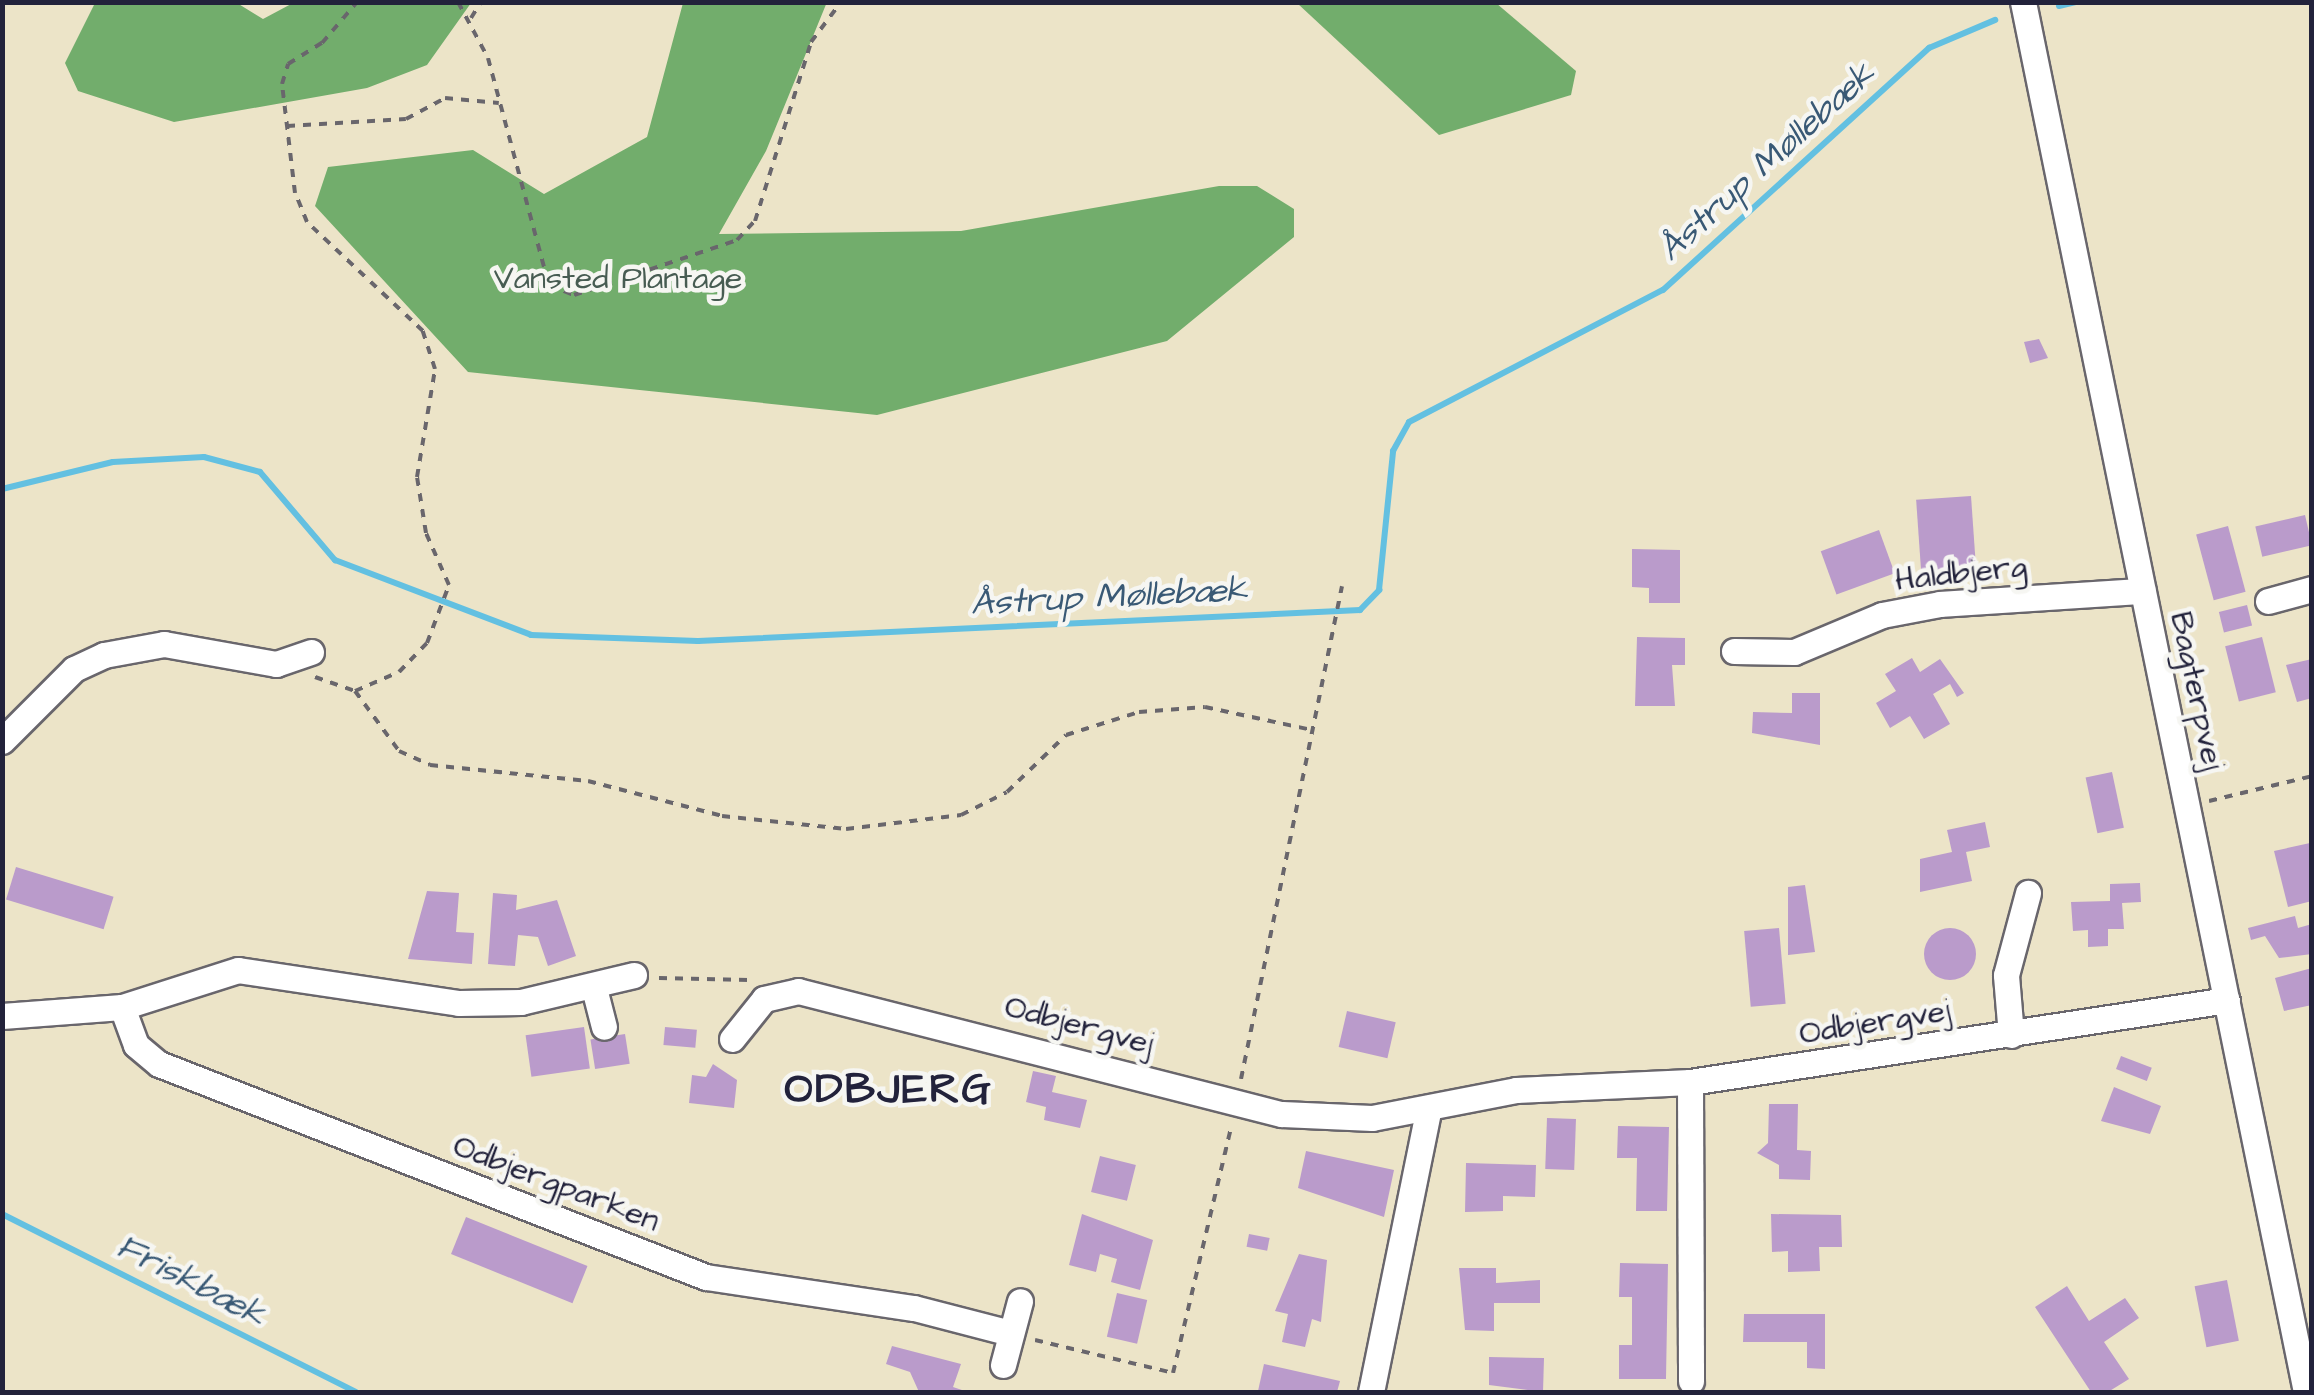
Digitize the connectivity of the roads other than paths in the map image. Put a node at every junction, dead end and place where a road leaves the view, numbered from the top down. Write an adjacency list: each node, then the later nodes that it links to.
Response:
1 (2023, 2): 3 (street, Bagterpvej)
2 (2312, 589): 4 (street)
3 (2143, 591): 5 (street, Haldbjerg); 11 (street, Bagterpvej)
4 (2268, 600)
5 (1734, 651)
6 (311, 652): 7 (street)
7 (2, 741)
8 (2028, 893): 15 (street)
9 (634, 975): 10 (street)
10 (594, 988): 12 (street); 14 (street)
11 (2227, 1000): 15 (street, Odbjergvej); 24 (street, Bagterpvej)
12 (122, 1006): 13 (street); 20 (street, Odbjergparken)
13 (2, 1016)
14 (604, 1027)
15 (2012, 1036): 17 (street, Odbjergvej)
16 (732, 1039): 18 (street, Odbjergvej)
17 (1690, 1082): 18 (street, Odbjergvej); 22 (street)
18 (1429, 1108): 23 (street)
19 (1020, 1301): 20 (street)
20 (1011, 1333): 21 (street)
21 (1003, 1365)
22 (1691, 1381)
23 (1371, 1392)
24 (2306, 1392)

